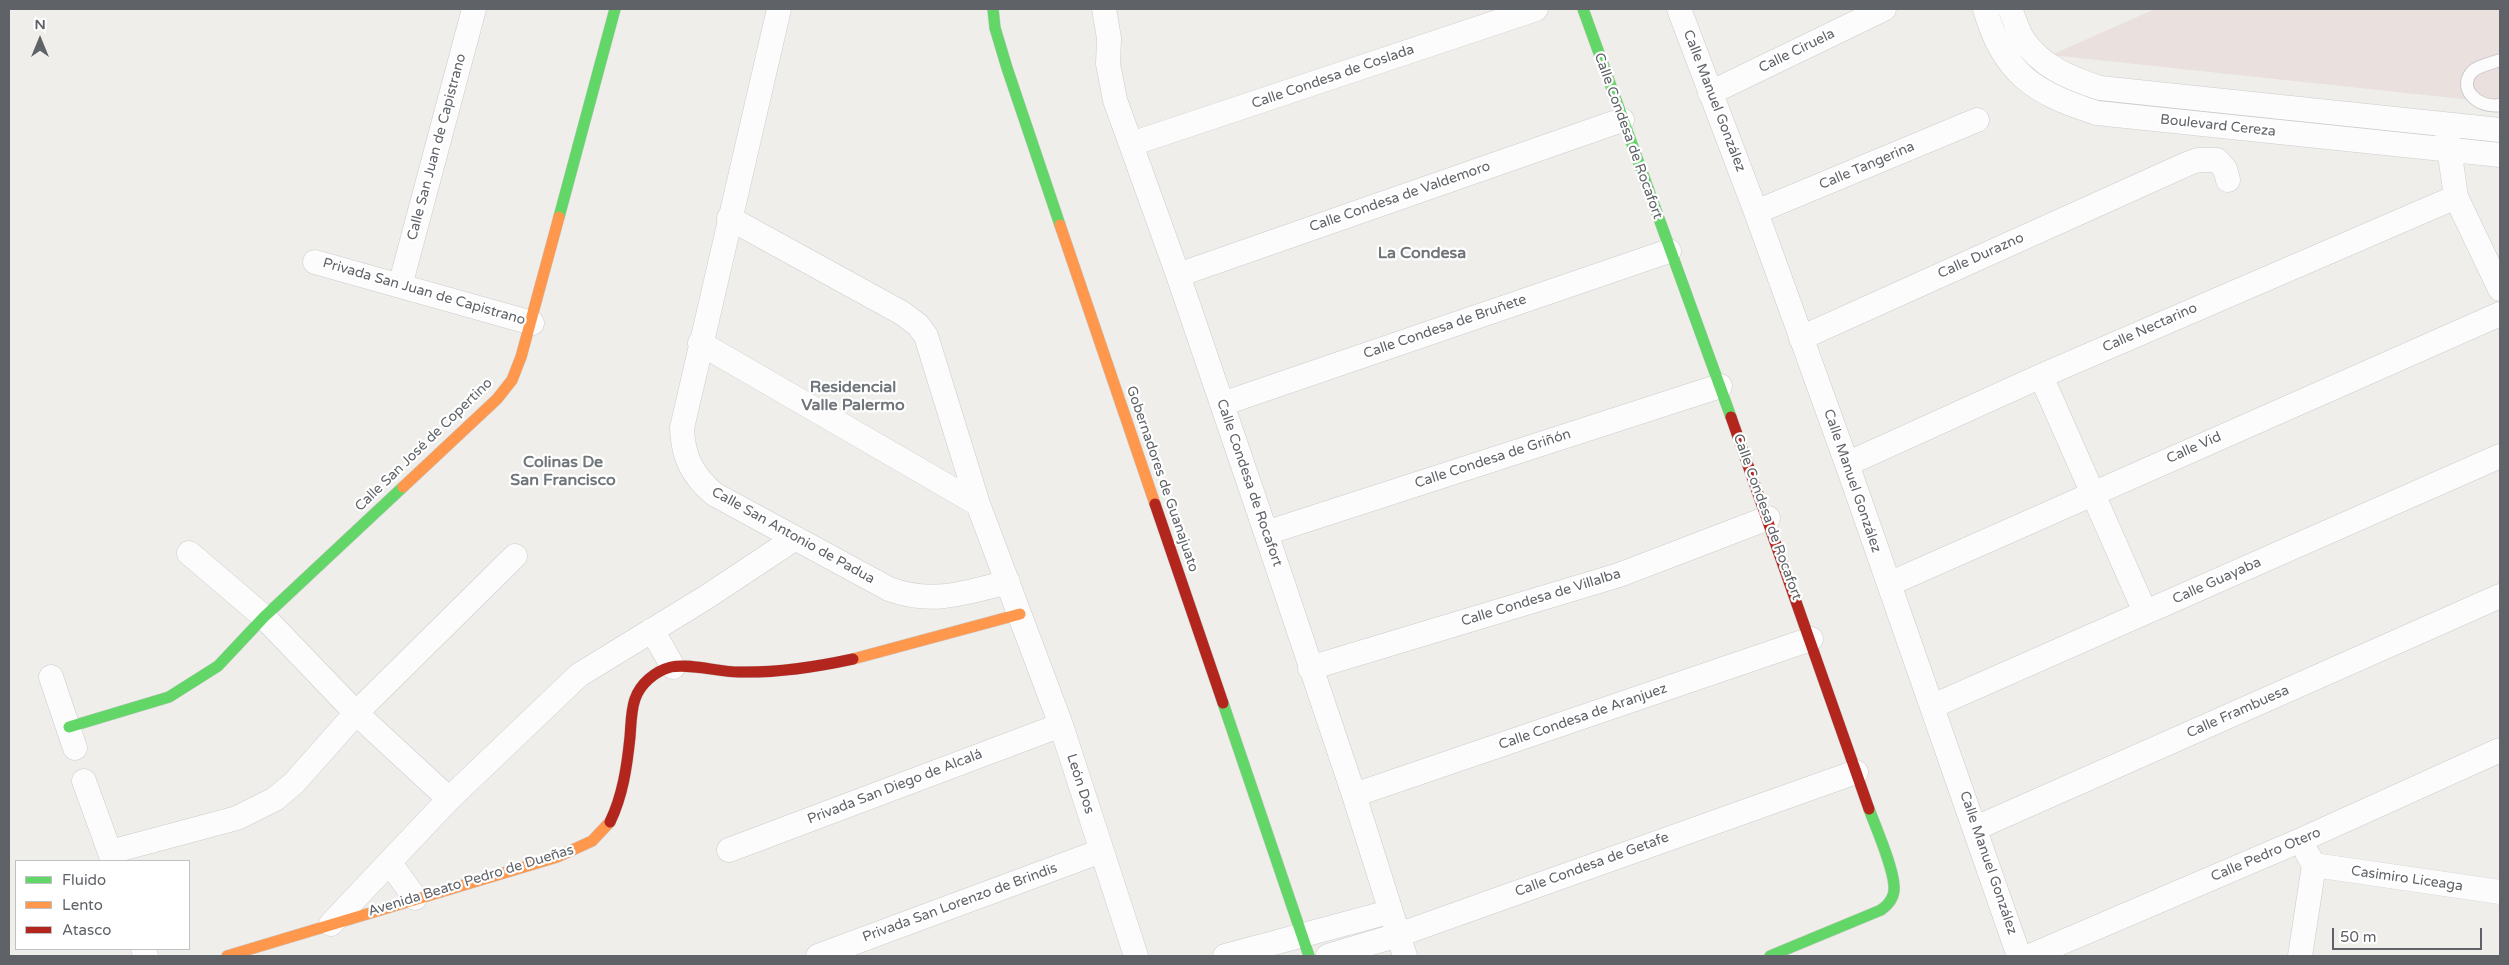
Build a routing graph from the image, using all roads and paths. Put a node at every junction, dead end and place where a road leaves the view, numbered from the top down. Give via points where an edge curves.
1 (474, 9) edge
2 (615, 9) edge
3 (779, 9) edge
4 (993, 9) edge
5 (1104, 9) edge
6 (1536, 9) edge
7 (1583, 9) edge
8 (1679, 9) edge
9 (1884, 9) edge
10 (1985, 9) edge
11 (2010, 9) edge
12 (2500, 60) edge
13 (1710, 93) junction
14 (2500, 105) edge
15 (1622, 120) junction
16 (1977, 120) dead end
17 (2446, 124) junction
18 (2500, 130) edge
19 (1130, 144) junction
20 (2448, 149) junction
21 (2500, 155) edge
22 (2228, 180) dead end
23 (2456, 197) junction
24 (1756, 212) junction
25 (729, 218) junction
26 (1669, 251) junction
27 (315, 262) dead end
28 (1178, 275) junction
29 (400, 286) junction
30 (2500, 290) edge
31 (2500, 314) edge
32 (532, 323) junction
33 (1802, 338) junction
34 (700, 343) junction
35 (2041, 376) junction
36 (1720, 386) junction
37 (1222, 404) junction
38 (2500, 456) edge
39 (1847, 464) junction
40 (2092, 493) junction
41 (978, 504) junction
42 (1768, 518) junction
43 (1266, 532) junction
44 (794, 538) junction
45 (189, 553) dead end
46 (515, 556) dead end
47 (1008, 582) junction
48 (1889, 584) junction
49 (2500, 596) edge
50 (2145, 612) junction
51 (1020, 614) junction
52 (264, 617) junction
53 (652, 630) junction
54 (1811, 639) junction
55 (673, 667) junction
56 (1310, 668) junction
57 (51, 677) dead end
58 (1933, 706) junction
59 (356, 713) junction
60 (1061, 725) junction
61 (72, 738) joint
62 (2500, 750) edge
63 (1856, 772) junction
64 (84, 781) dead end
65 (1354, 795) junction
66 (449, 799) junction
67 (1976, 828) junction
68 (2301, 840) junction
69 (730, 850) dead end
70 (1102, 851) junction
71 (112, 857) edge
72 (390, 863) junction
73 (2314, 865) junction
74 (2500, 892) edge
75 (415, 898) junction
76 (1390, 912) junction
77 (331, 924) junction
78 (1401, 945) edge
79 (1306, 946) edge
80 (274, 949) edge
81 (227, 956) edge
82 (818, 956) edge
83 (1136, 956) edge
84 (1225, 956) edge
85 (1328, 956) edge
86 (1770, 956) edge
87 (2019, 956) edge
88 (2030, 956) edge
89 (2300, 956) edge

1 - 29 street, Calle San Juan de Capistrano
2 - 32 street, Calle San José de Copertino
3 - 25 street, Calle San Antonio de Padua
4 - 79 street, Gobernadores de Guanajuato via 1006,68
5 - 19 street, Calle Condesa de Rocafort via 1109,38 1108,64 1115,100
6 - 19 street, Calle Condesa de Coslada
7 - 15 street, Calle Condesa de Rocafort
8 - 13 street, Calle Manuel González
9 - 13 street, Calle Ciruela
10 - 20 street, Boulevard Cereza via 1992,34 2010,63 2030,84 2079,108 2160,121
11 - 17 street, Boulevard Cereza via 2022,38 2047,65 2071,79 2100,88
12 - 14 lane via 2473,72 2468,80 2469,90 2477,102
13 - 24 street, Calle Manuel González
15 - 26 street, Calle Condesa de Rocafort
15 - 28 street, Calle Condesa de Valdemoro
16 - 24 street, Calle Tangerina
17 - 18 street, Boulevard Cereza
17 - 20 street
19 - 28 street, Calle Condesa de Rocafort
20 - 21 street, Boulevard Cereza
20 - 23 street
22 - 33 street, Calle Durazno via 2225,169 2217,160 2198,160
23 - 30 street
23 - 35 street, Calle Nectarino
24 - 33 street, Calle Manuel González
25 - 34 street, Calle San Antonio de Padua
25 - 41 street, León Dos via 902,313 918,325 926,336
26 - 36 street, Calle Condesa de Rocafort
26 - 37 street, Calle Condesa de Bruñete
27 - 29 street, Privada San Juan de Capistrano
28 - 37 street, Calle Condesa de Rocafort
29 - 32 street, Privada San Juan de Capistrano
31 - 40 street, Calle Vid
32 - 52 street, Calle San José de Copertino via 512,380 497,399
33 - 39 street, Calle Manuel González
34 - 41 street
34 - 44 street, Calle San Antonio de Padua via 682,428 682,447 690,467 699,481 714,494
35 - 39 street, Calle Nectarino
35 - 40 street
36 - 42 street, Calle Condesa de Rocafort
36 - 43 street, Calle Condesa de Griñón
37 - 43 street, Calle Condesa de Rocafort
38 - 50 street, Calle Guayaba
39 - 48 street, Calle Manuel González
40 - 48 street, Calle Vid
40 - 50 street
41 - 47 street, León Dos
42 - 54 street, Calle Condesa de Rocafort
42 - 56 street, Calle Condesa de Villalba via 1619,575
43 - 56 street, Calle Condesa de Rocafort
44 - 47 street, Calle San Antonio de Padua via 905,595 944,597
44 - 53 street, Avenida Beato Pedro de Dueñas
45 - 52 street
46 - 59 street
47 - 51 street, León Dos
48 - 58 street, Calle Manuel González
49 - 67 street, Calle Frambuesa
50 - 58 street, Calle Guayaba
51 - 55 street, Avenida Beato Pedro de Dueñas via 848,660 814,666 738,673
51 - 60 street, León Dos
52 - 59 street
52 - 61 street, Calle San José de Copertino via 218,666 186,688
53 - 55 street
53 - 66 street, Avenida Beato Pedro de Dueñas via 579,675
54 - 63 street, Calle Condesa de Rocafort
54 - 65 street, Calle Condesa de Aranjuez
55 - 75 street, Avenida Beato Pedro de Dueñas via 650,677 639,689 634,701 622,790 614,816 602,834 557,857
56 - 65 street, Calle Condesa de Rocafort
57 - 61 street
58 - 67 street, Calle Manuel González
59 - 66 street
59 - 71 street via 294,783 275,799 237,818
60 - 69 street, Privada San Diego de Alcalá
60 - 70 street, León Dos
62 - 68 street, Calle Pedro Otero
63 - 78 street, Calle Condesa de Getafe
63 - 86 street, Calle Condesa de Rocafort via 1893,877 1894,895 1889,905 1881,910
64 - 71 street
65 - 76 street, Calle Condesa de Rocafort
66 - 72 street, Avenida Beato Pedro de Dueñas
67 - 87 street, Calle Manuel González
68 - 73 street
68 - 88 street, Calle Pedro Otero
70 - 82 street, Privada San Lorenzo de Brindis
70 - 83 street, León Dos
72 - 75 street
72 - 77 street, Avenida Beato Pedro de Dueñas
73 - 74 street, Casimiro Liceaga
73 - 89 street
75 - 77 street, Avenida Beato Pedro de Dueñas
76 - 78 street, Calle Condesa de Rocafort
76 - 79 street
77 - 80 street, Avenida Beato Pedro de Dueñas
78 - 85 street, Calle Condesa de Getafe
79 - 84 street
80 - 81 street, Avenida Beato Pedro de Dueñas

